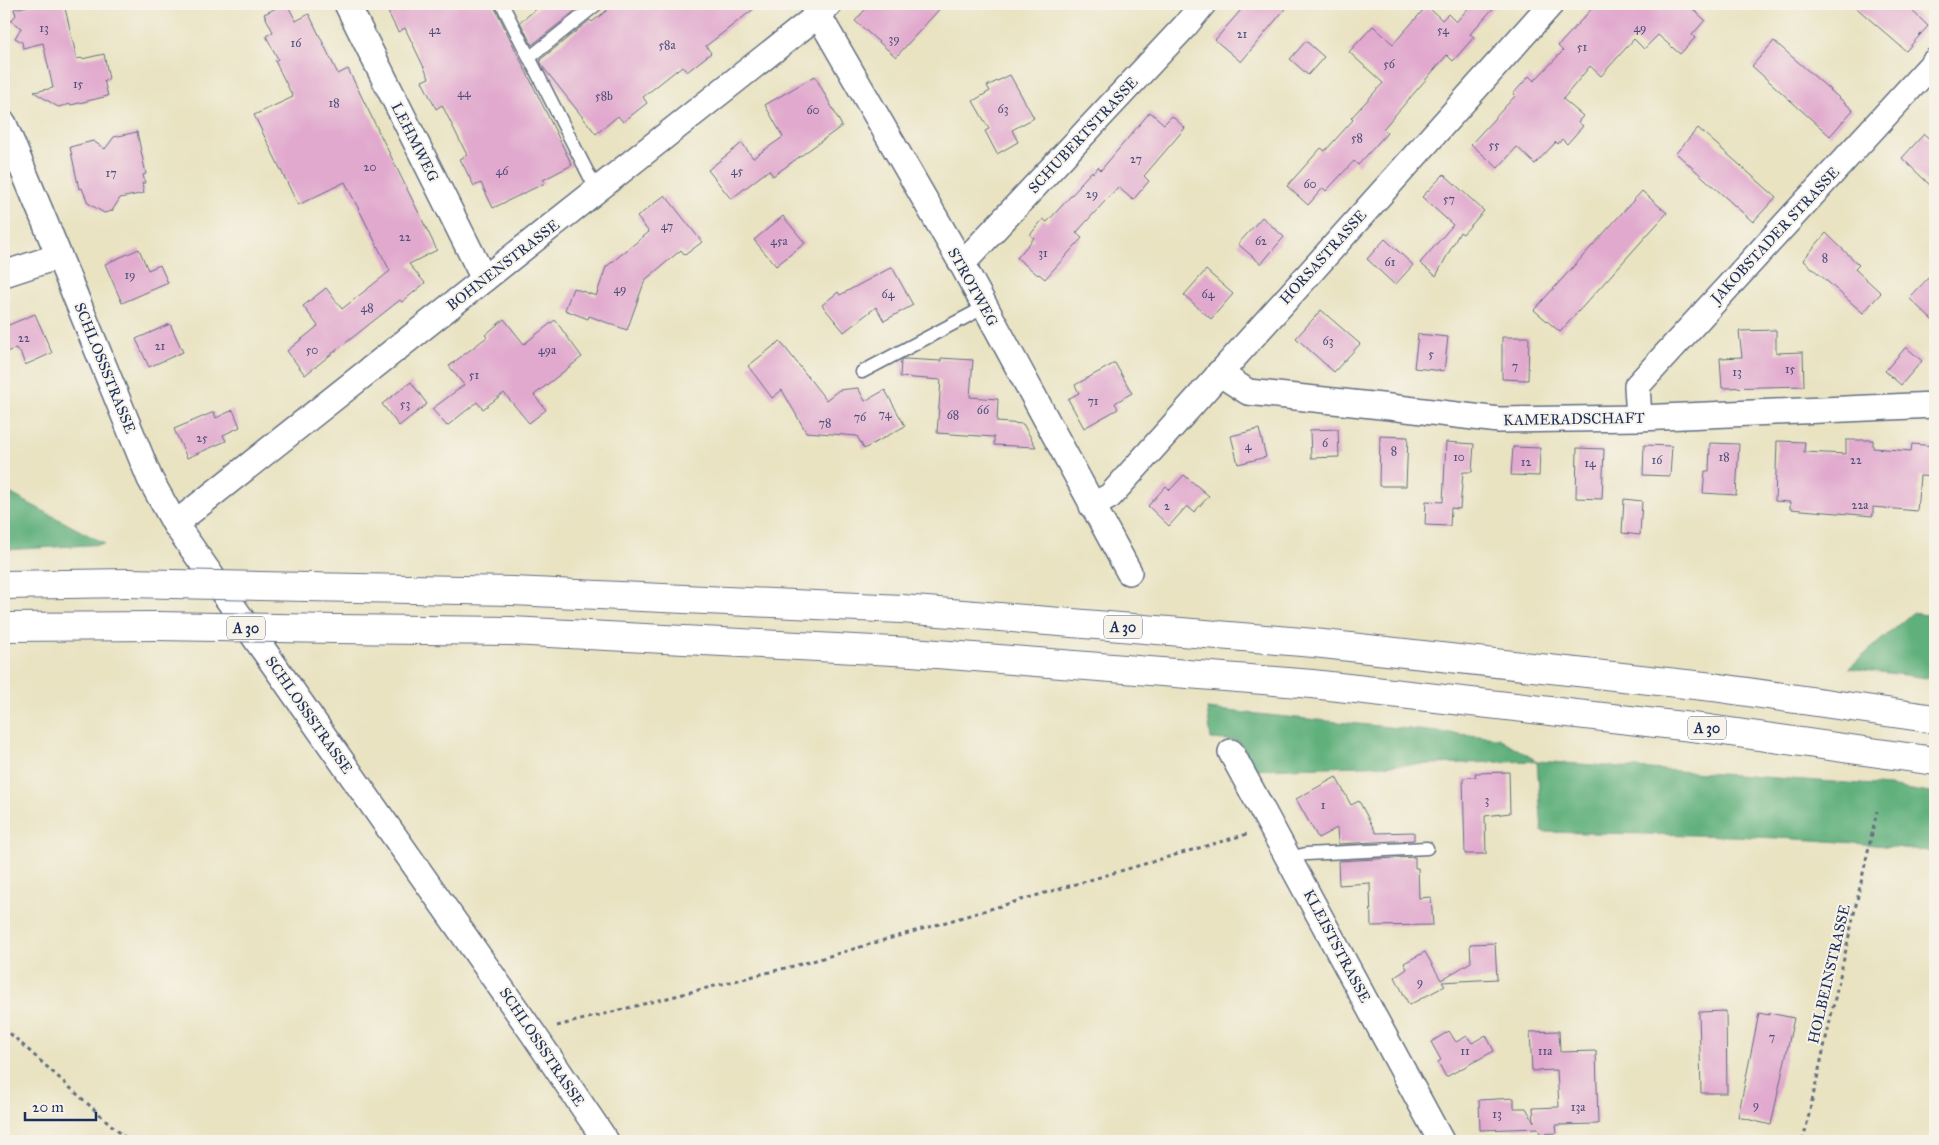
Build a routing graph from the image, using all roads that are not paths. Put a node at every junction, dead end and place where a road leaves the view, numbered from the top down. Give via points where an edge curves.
1 (347, 4) edge
2 (502, 4) edge
3 (597, 4) edge
4 (1203, 4) edge
5 (1551, 4) edge
6 (820, 8) edge
7 (529, 58) junction
8 (1935, 61) edge
9 (4, 124) edge
10 (597, 191) junction
11 (59, 256) junction
12 (962, 264) junction
13 (4, 274) edge
14 (484, 280) junction
15 (985, 307) junction
16 (862, 372) dead end
17 (1219, 373) junction
18 (1935, 405) edge
19 (1639, 418) junction
20 (1092, 506) junction
21 (175, 524) junction
22 (1129, 572) dead end
23 (4, 585) edge
24 (4, 628) edge
25 (1935, 719) edge
26 (1231, 752) dead end
27 (1935, 761) edge
28 (1428, 848) dead end
29 (1290, 858) junction
30 (606, 1141) edge
31 (1442, 1141) edge

1 - 14 street, LEHMWEG
2 - 7 lane
3 - 7 lane
4 - 12 street, SCHUBERTSTRASSE
5 - 17 street, HORSASTRASSE
6 - 10 street, BOHNENSTRASSE
6 - 12 street, STROTWEG
7 - 10 lane
8 - 19 street, JAKOBSTADER STRASSE via 1637,386
9 - 11 street, SCHLOSSSTRASSE
10 - 14 street, BOHNENSTRASSE
11 - 13 street
11 - 21 street, SCHLOSSSTRASSE via 150,479
12 - 15 street, STROTWEG
14 - 21 street, BOHNENSTRASSE
15 - 16 lane
15 - 20 street, STROTWEG
17 - 19 street, KAMERADSCHAFT via 1248,392 1499,420
17 - 20 street, HORSASTRASSE via 1110,496
18 - 19 street, KAMERADSCHAFT
20 - 22 street, STROTWEG
21 - 30 street, SCHLOSSSTRASSE
23 - 25 highway, A 30, bridge via 128,583 513,591 902,609 1314,643 1713,687
24 - 27 highway, A 30, bridge via 156,626 511,631 912,652 1312,684 1709,728
26 - 29 street, KLEISTSTRASSE
28 - 29 lane via 1306,854
29 - 31 street, KLEISTSTRASSE

